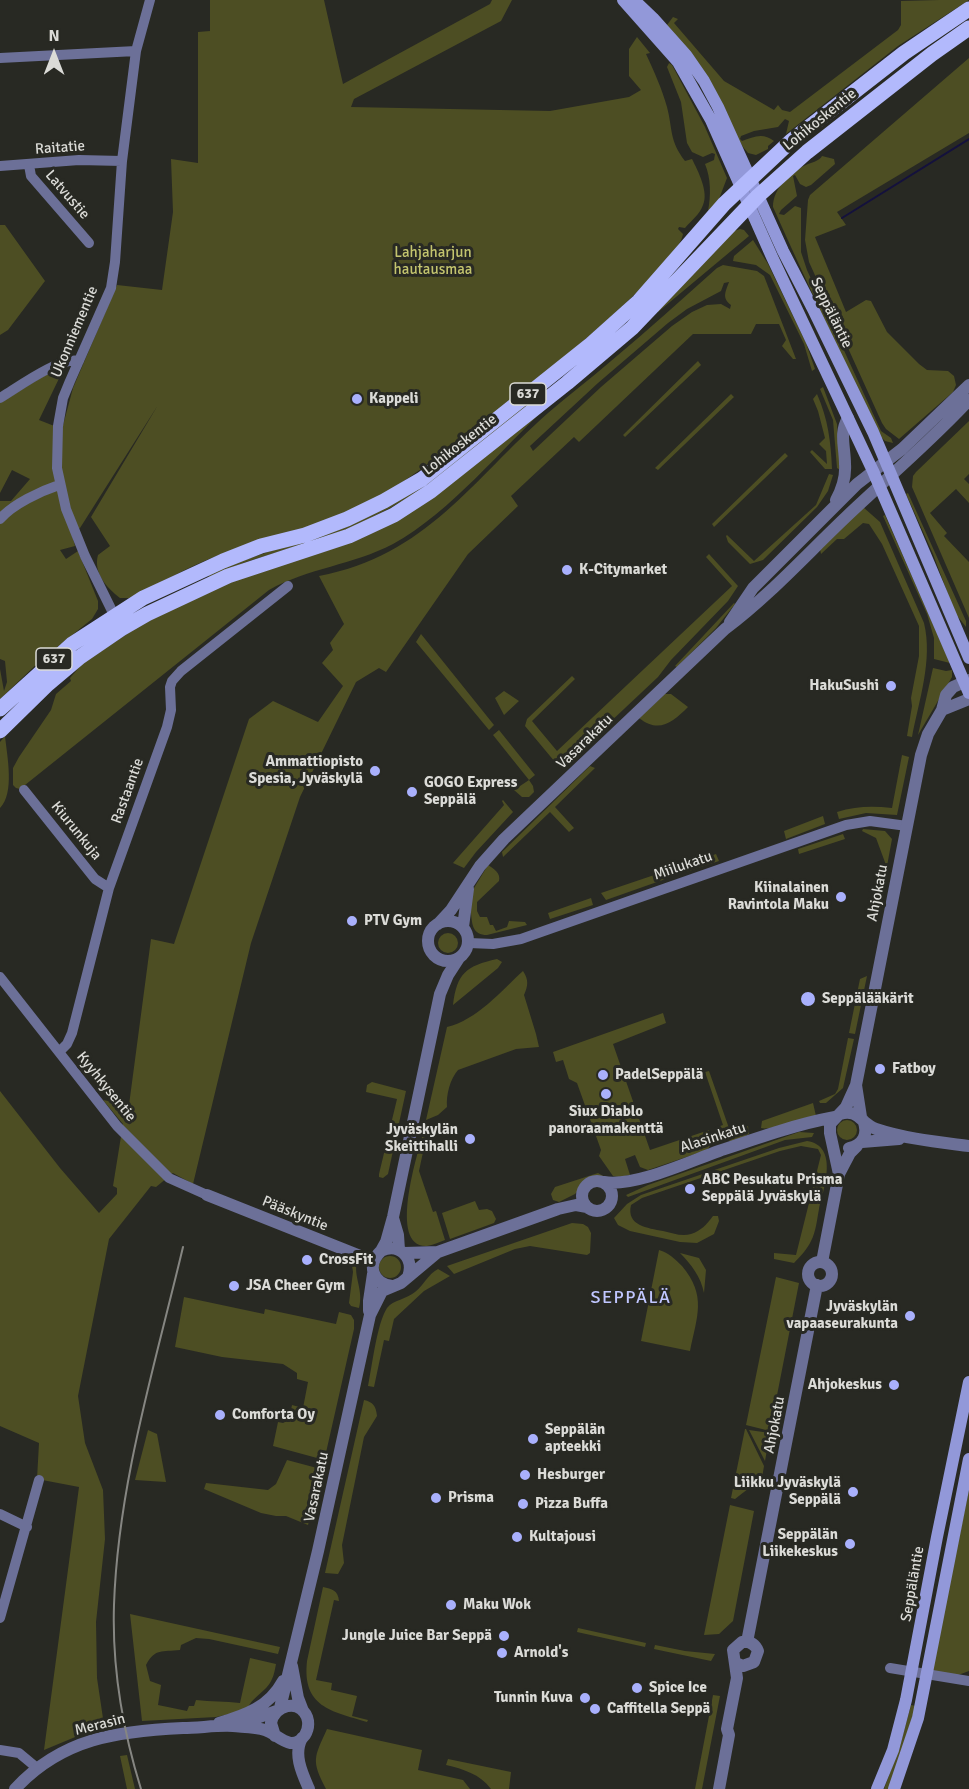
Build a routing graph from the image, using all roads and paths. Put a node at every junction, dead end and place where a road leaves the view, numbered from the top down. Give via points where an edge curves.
1 (150, 0) edge
2 (623, 0) edge
3 (634, 0) edge
4 (969, 9) edge
5 (969, 28) edge
6 (136, 51) junction
7 (0, 58) edge
8 (122, 160) junction
9 (29, 165) junction
10 (0, 166) edge
11 (746, 182) junction
12 (754, 200) junction
13 (88, 243) dead end
14 (79, 361) junction
15 (969, 385) edge
16 (0, 398) edge
17 (969, 400) edge
18 (848, 418) junction
19 (886, 461) junction
20 (873, 471) junction
21 (892, 475) junction
22 (59, 485) junction
23 (879, 486) junction
24 (831, 510) junction
25 (0, 519) edge
26 (288, 586) dead end
27 (118, 622) junction
28 (725, 628) junction
29 (969, 658) edge
30 (967, 685) edge
31 (969, 699) edge
32 (0, 709) edge
33 (942, 710) junction
34 (0, 731) edge
35 (24, 790) dead end
36 (907, 826) junction
37 (469, 882) junction
38 (109, 888) junction
39 (438, 924) junction
40 (463, 927) junction
41 (469, 943) junction
42 (434, 956) junction
43 (459, 958) junction
44 (0, 977) edge
45 (440, 994) junction
46 (59, 1052) junction
47 (856, 1085) junction
48 (837, 1115) junction
49 (862, 1119) junction
50 (798, 1127) junction
51 (830, 1136) junction
52 (912, 1138) junction
53 (859, 1144) junction
54 (969, 1146) edge
55 (839, 1174) junction
56 (639, 1179) junction
57 (604, 1182) junction
58 (583, 1189) junction
59 (207, 1194) joint
60 (610, 1202) junction
61 (587, 1207) junction
62 (558, 1209) junction
63 (393, 1217) junction
64 (402, 1252) junction
65 (438, 1252) junction
66 (376, 1262) junction
67 (408, 1277) junction
68 (392, 1286) junction
69 (370, 1315) junction
70 (969, 1382) edge
71 (969, 1459) edge
72 (39, 1480) dead end
73 (0, 1514) edge
74 (27, 1527) junction
75 (0, 1618) edge
76 (747, 1642) junction
77 (736, 1662) junction
78 (291, 1664) junction
79 (750, 1665) junction
80 (890, 1668) dead end
81 (911, 1672) junction
82 (925, 1674) junction
83 (969, 1681) edge
84 (278, 1710) junction
85 (303, 1711) junction
86 (233, 1726) junction
87 (206, 1727) junction
88 (729, 1735) junction
89 (277, 1738) junction
90 (302, 1738) junction
91 (0, 1749) edge
92 (37, 1768) junction
93 (307, 1785) edge
94 (15, 1789) edge
95 (719, 1789) edge
96 (877, 1789) edge
97 (894, 1789) edge

1 - 6 street, Ukonniementie
2 - 11 main road, Seppäläntie via 668,48 691,82
3 - 11 main road, Seppäläntie via 686,55 704,81
4 - 11 main road, Lohikoskentie / 637 via 832,108
5 - 12 main road, Lohikoskentie / 637 via 842,123
6 - 7 street
6 - 8 street, Ukonniementie
8 - 9 street, Raitatie
8 - 14 street, Ukonniementie via 111,288
9 - 10 street, Raitatie
9 - 13 street, Latvustie via 31,176
11 - 12 main road, Seppäläntie
11 - 27 main road, Lohikoskentie / 637 via 639,301 422,479 347,519 261,546 162,588
12 - 18 main road, Seppäläntie
12 - 19 main road, Seppäläntie via 814,311
12 - 27 main road, Lohikoskentie / 637 via 624,335 431,491 350,536 228,576
14 - 16 street via 65,361
14 - 22 street, Ukonniementie via 63,398 58,426
15 - 19 street, Vasarakatu
17 - 21 street, Vasarakatu
18 - 20 main road, Seppäläntie
18 - 24 street via 842,428 843,488
19 - 20 street, Vasarakatu
19 - 21 main road, Seppäläntie
20 - 23 main road, Seppäläntie
20 - 24 street, Vasarakatu
21 - 23 street, Vasarakatu
21 - 29 main road, Seppäläntie
22 - 25 street via 28,499
22 - 27 street, Ukonniementie via 85,556
23 - 28 street, Vasarakatu via 750,610
23 - 30 main road, Seppäläntie
24 - 28 street, Vasarakatu via 753,588
26 - 38 street, Rastaantie via 172,681 167,727
27 - 32 main road, Lohikoskentie / 637 via 72,644
27 - 34 main road, Lohikoskentie / 637
28 - 37 street, Vasarakatu via 504,839
30 - 33 street, Ahjokatu via 953,687
31 - 33 street
33 - 36 street, Ahjokatu via 923,748
35 - 38 street, Kiurunkuja via 95,879
36 - 41 street, Miilukatu via 870,821 846,825 521,939
36 - 47 street, Ahjokatu
37 - 39 street, Vasarakatu
37 - 40 street, Vasarakatu
38 - 46 street, Rastaantie via 72,1033
39 - 40 street via 448,921
39 - 42 street via 428,940
40 - 41 street
41 - 43 street
42 - 43 street via 443,961
42 - 45 street, Vasarakatu
43 - 45 street, Vasarakatu
44 - 46 street, Kyyhkysentie
45 - 63 street, Vasarakatu
46 - 59 street, Kyyhkysentie via 148,1159 169,1178
47 - 48 street, Ahjokatu via 846,1107
47 - 49 street, Ahjokatu
48 - 49 street via 851,1112
48 - 50 street, Alasinkatu
48 - 51 street via 830,1124
49 - 52 street via 872,1128
49 - 53 street via 866,1134
50 - 51 street, Alasinkatu via 813,1128
50 - 56 street, Alasinkatu
51 - 53 street via 844,1148
51 - 55 street
52 - 53 street
52 - 54 street
53 - 55 street
55 - 76 street, Ahjokatu via 822,1262 828,1264 832,1275 824,1285 817,1285
56 - 57 street, Alasinkatu via 619,1184
56 - 60 street, Alasinkatu
57 - 58 street via 592,1181
57 - 60 street via 611,1191
58 - 61 street
58 - 62 street
59 - 66 street, Pääskyntie
60 - 61 street via 600,1210
61 - 62 street
62 - 65 street
63 - 64 street, Vasarakatu
63 - 66 street, Vasarakatu
64 - 65 street
64 - 66 street via 390,1248
64 - 67 street via 410,1264
65 - 67 street
66 - 68 street via 379,1281
66 - 69 street, Vasarakatu
67 - 68 street
68 - 69 street, Vasarakatu via 379,1296
69 - 78 street, Vasarakatu
70 - 81 main road, Seppäläntie
71 - 82 main road, Seppäläntie
72 - 74 street
73 - 74 street
74 - 75 street
76 - 77 street via 733,1650
76 - 79 street via 758,1651 757,1660
77 - 79 street
77 - 88 street
78 - 84 street, Vasarakatu
78 - 85 street, Vasarakatu
78 - 87 street, Merasin via 279,1689 260,1708
79 - 88 street via 734,1731
80 - 81 street
81 - 82 street
81 - 96 main road, Seppäläntie via 893,1750
82 - 83 street
82 - 97 main road, Seppäläntie via 918,1718
84 - 85 street via 292,1706
84 - 86 street, Merasin
84 - 89 street via 271,1723
85 - 90 street via 308,1727
86 - 87 street, Merasin
86 - 89 street, Merasin via 265,1730
87 - 92 street, Merasin via 106,1736 73,1747
88 - 95 street
89 - 90 street via 291,1743
89 - 93 street
90 - 93 street via 297,1753
91 - 92 street via 19,1753
92 - 94 street, Merasin

